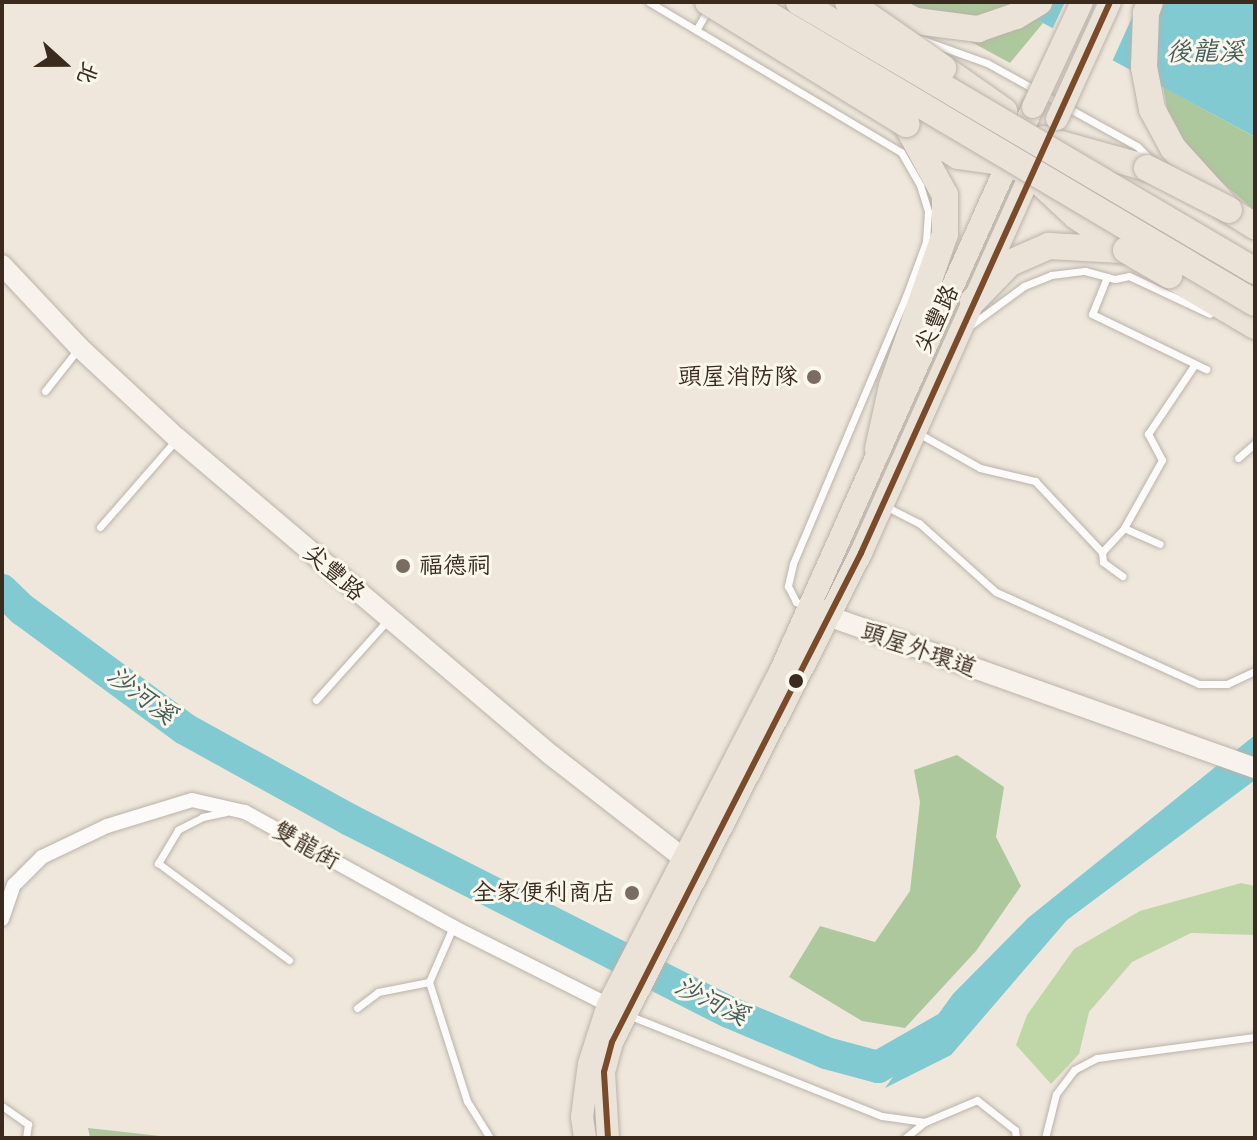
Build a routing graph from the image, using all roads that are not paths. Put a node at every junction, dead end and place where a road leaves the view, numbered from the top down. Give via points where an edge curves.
1 (649, 2) edge
2 (711, 2) edge
3 (747, 2) edge
4 (799, 2) edge
5 (815, 2) edge
6 (879, 2) edge
7 (1039, 2) edge
8 (1082, 2) edge
9 (1110, 2) edge
10 (1150, 2) edge
11 (840, 6) edge
12 (696, 30) junction
13 (1028, 116) junction
14 (906, 124) junction
15 (1051, 130) junction
16 (1019, 168) junction
17 (1164, 192) dead end
18 (1158, 206) dead end
19 (1229, 210) junction
20 (1153, 220) dead end
21 (1255, 226) edge
22 (1147, 234) dead end
23 (1127, 263) junction
24 (2, 265) edge
25 (1255, 271) edge
26 (1107, 277) junction
27 (973, 301) junction
28 (1255, 303) edge
29 (1255, 326) edge
30 (960, 333) junction
31 (1255, 337) edge
32 (79, 347) junction
33 (1195, 364) junction
34 (1206, 369) dead end
35 (45, 391) dead end
36 (916, 432) junction
37 (177, 438) junction
38 (1255, 443) edge
39 (878, 449) junction
40 (1238, 458) dead end
41 (881, 505) junction
42 (100, 527) dead end
43 (1124, 528) junction
44 (1160, 544) dead end
45 (1102, 552) junction
46 (1122, 576) dead end
47 (808, 608) junction
48 (829, 619) junction
49 (388, 620) junction
50 (1255, 671) edge
51 (316, 700) dead end
52 (1255, 768) edge
53 (232, 811) junction
54 (692, 864) junction
55 (2, 919) edge
56 (453, 927) junction
57 (289, 960) dead end
58 (429, 982) junction
59 (357, 1008) dead end
60 (616, 1009) junction
61 (1255, 1037) edge
62 (2, 1106) edge
63 (925, 1122) junction
64 (26, 1138) edge
65 (490, 1138) edge
66 (585, 1138) edge
67 (608, 1138) edge
68 (905, 1138) edge
69 (1016, 1138) edge
70 (1045, 1138) edge

1 - 12 lane
2 - 12 lane
2 - 14 highway, bridge
3 - 28 highway, bridge
4 - 25 highway, bridge
5 - 11 lane
6 - 7 highway via 916,21 978,29
8 - 13 main road, 尖豐路, bridge
9 - 15 main road, 尖豐路, bridge
10 - 19 highway via 1144,67 1152,109 1173,148
11 - 13 highway, bridge
11 - 17 lane via 987,63 1137,146 1170,179
12 - 47 lane via 901,152 928,212 926,242 906,296 793,564 788,586 796,602
13 - 15 highway
13 - 16 main road, 尖豐路
14 - 16 highway via 958,156
14 - 39 highway via 945,195 945,234 892,386
15 - 16 main road, 尖豐路
15 - 19 highway, bridge via 1147,168
16 - 23 highway
16 - 27 main road, 尖豐路
16 - 39 main road, 尖豐路
18 - 20 lane
19 - 21 highway
22 - 23 lane
23 - 26 lane
23 - 27 highway via 1049,246 1010,263
23 - 29 highway, bridge
23 - 31 lane
24 - 32 street, 尖豐路
26 - 30 lane via 1085,271 1051,275 1024,286
26 - 33 lane via 1092,314
27 - 30 main road, 尖豐路
30 - 36 main road, 尖豐路
32 - 35 lane
32 - 37 street, 尖豐路
33 - 34 lane
33 - 43 lane via 1148,434 1162,460
36 - 41 main road, 尖豐路
36 - 45 lane via 980,468 1035,481
37 - 42 lane
37 - 49 street, 尖豐路
38 - 40 lane
39 - 47 main road, 尖豐路
41 - 48 main road, 尖豐路
41 - 50 lane via 919,523 996,592 1199,684 1227,684
43 - 44 lane
43 - 45 lane
45 - 46 lane via 1103,562
47 - 48 street, 頭屋外環道
47 - 54 main road, 尖豐路
48 - 52 street, 頭屋外環道
48 - 54 main road, 尖豐路
49 - 51 lane
49 - 54 street, 尖豐路
53 - 55 street, 雙龍街 via 192,800 62,845 14,885
53 - 56 street, 雙龍街 via 245,812
53 - 57 lane via 178,830 158,863
54 - 60 main road, 尖豐路
56 - 58 lane
56 - 60 street, 雙龍街
58 - 59 lane via 378,992
58 - 65 lane via 467,1101
60 - 63 lane via 859,1108
60 - 66 main road via 589,1064 582,1117
60 - 67 main road via 604,1072
61 - 70 lane via 1097,1058 1074,1070 1056,1094
62 - 64 lane via 28,1124
63 - 68 lane
63 - 69 lane via 977,1100 1015,1130

